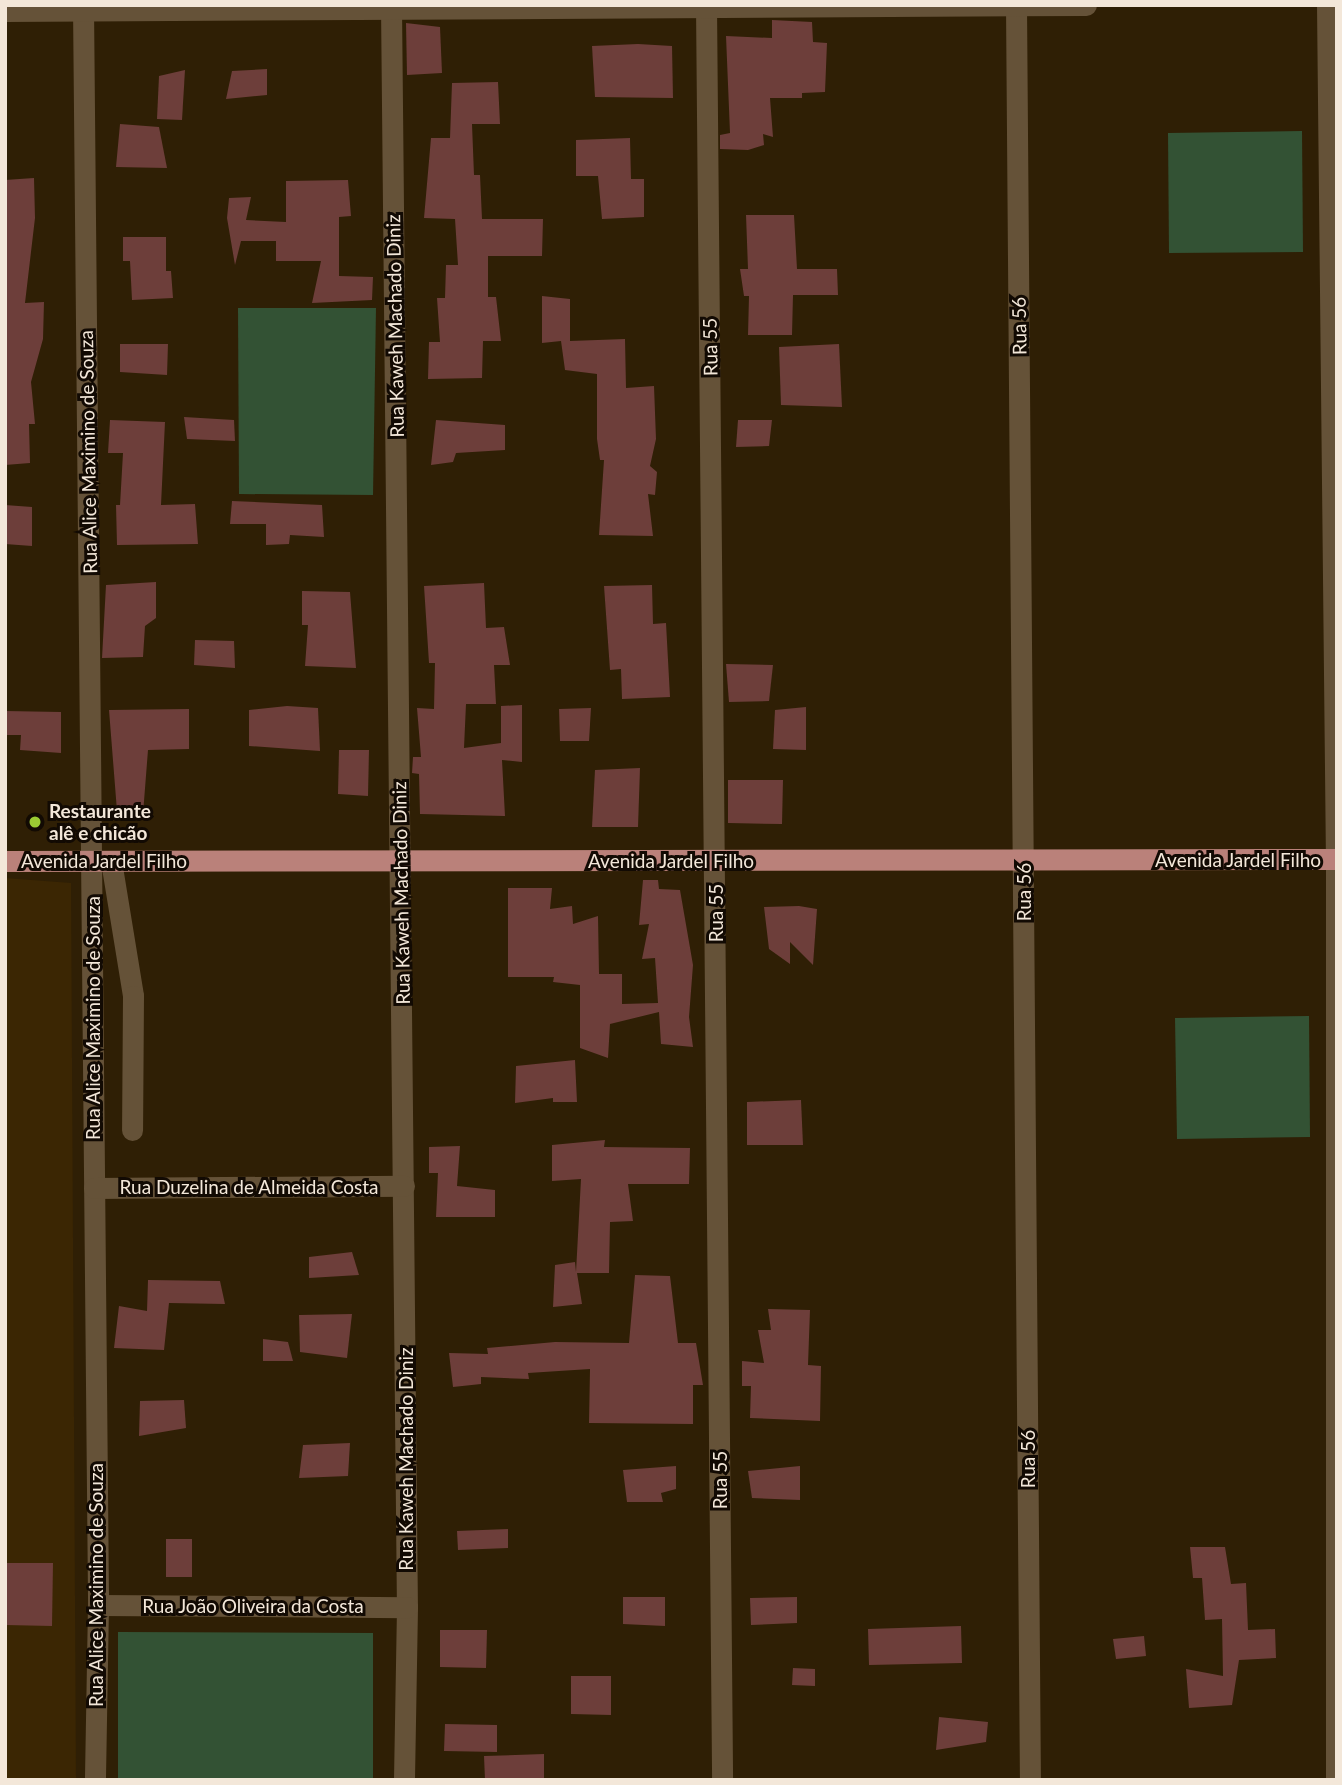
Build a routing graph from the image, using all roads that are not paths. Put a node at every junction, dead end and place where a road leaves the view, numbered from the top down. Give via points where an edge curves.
1 (1016, 5) edge
2 (1086, 5) edge
3 (1327, 5) edge
4 (706, 6) edge
5 (391, 7) edge
6 (83, 8) edge
7 (5, 11) edge
8 (401, 858) junction
9 (1336, 859) edge
10 (5, 861) edge
11 (101, 861) junction
12 (715, 861) junction
13 (1024, 861) junction
14 (132, 1129) dead end
15 (404, 1186) junction
16 (93, 1188) junction
17 (98, 1605) junction
18 (407, 1607) junction
19 (95, 1780) edge
20 (404, 1780) edge
21 (722, 1780) edge
22 (1030, 1780) edge
23 (1336, 1780) edge

1 - 2 street
1 - 4 street
1 - 13 street, Rua 56
3 - 9 street
4 - 5 street
4 - 12 street, Rua 55
5 - 6 street
5 - 8 street, Rua Kaweh Machado Diniz
6 - 7 street
6 - 11 street, Rua Alice Maximino de Souza
8 - 11 main road, Avenida Jardel Filho
8 - 12 main road, Avenida Jardel Filho
8 - 15 street, Rua Kaweh Machado Diniz
9 - 13 main road, Avenida Jardel Filho
9 - 23 street
10 - 11 main road, Avenida Jardel Filho
11 - 14 street via 133,996
11 - 16 street, Rua Alice Maximino de Souza
12 - 13 main road, Avenida Jardel Filho
12 - 21 street, Rua 55
13 - 22 street, Rua 56
15 - 16 street, Rua Duzelina de Almeida Costa
15 - 18 street, Rua Kaweh Machado Diniz
16 - 17 street, Rua Alice Maximino de Souza
17 - 18 street, Rua João Oliveira da Costa
17 - 19 street, Rua Alice Maximino de Souza
18 - 20 street, Rua Kaweh Machado Diniz

